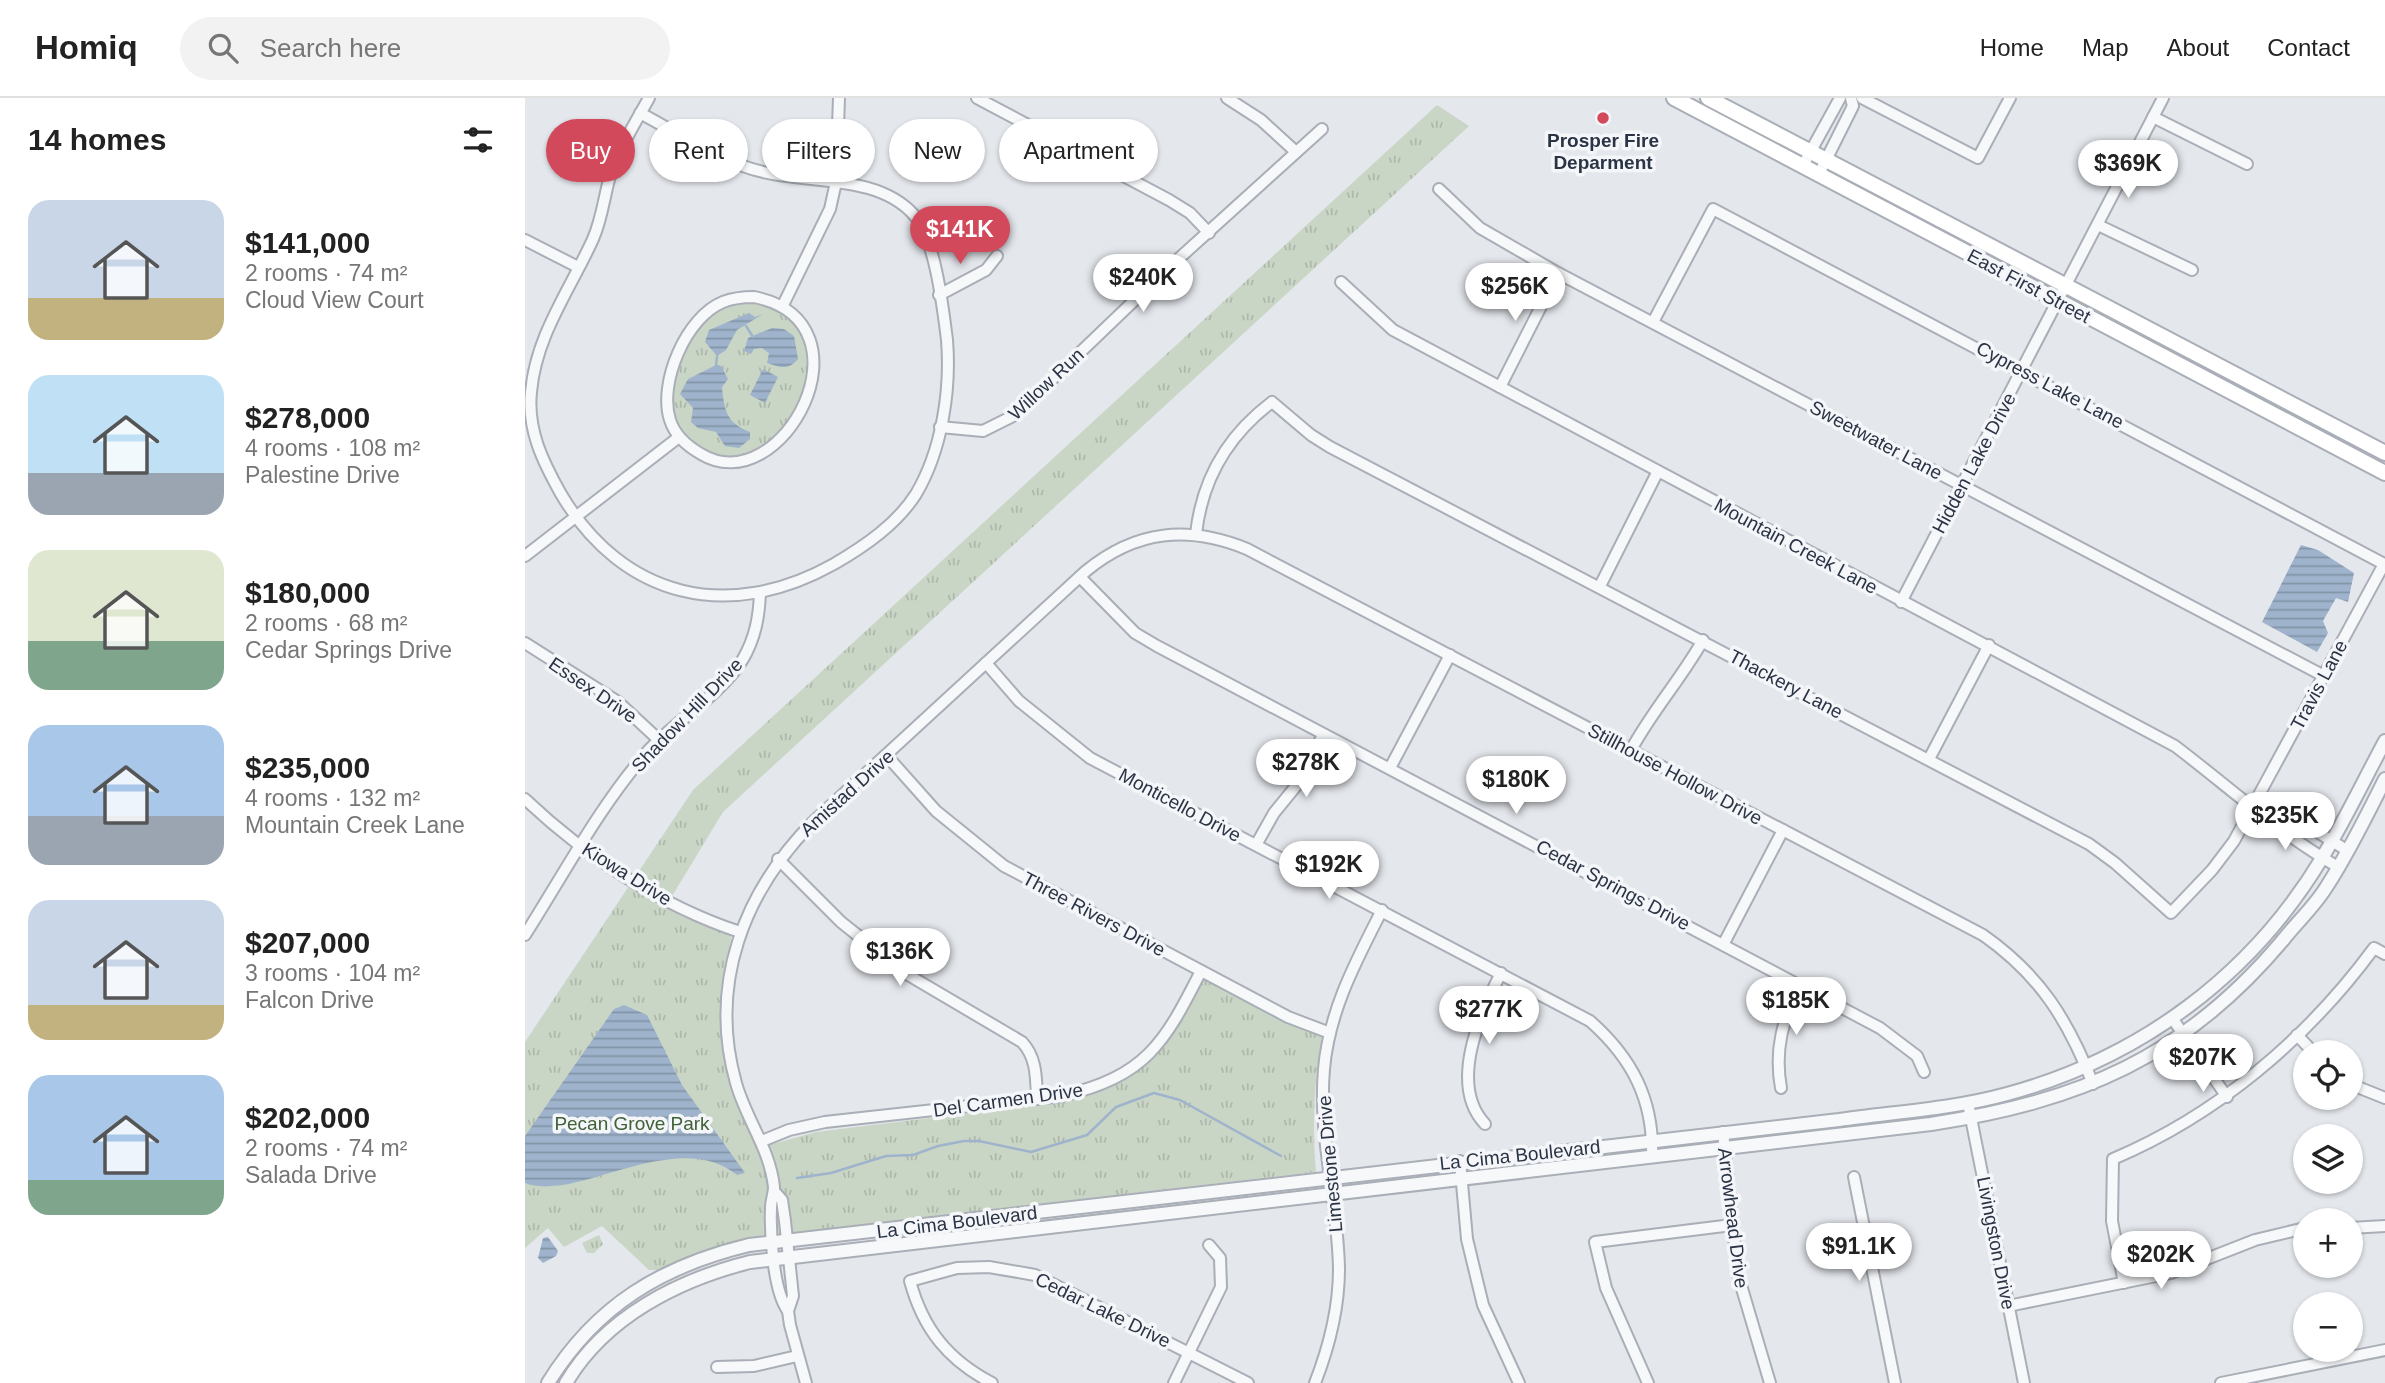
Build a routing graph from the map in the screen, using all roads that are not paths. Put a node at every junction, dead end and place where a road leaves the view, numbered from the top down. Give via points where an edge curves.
1 (649, 98) edge
2 (839, 98) edge
3 (977, 98) edge
4 (1227, 98) edge
5 (1674, 98) edge
6 (1708, 98) edge
7 (1840, 98) edge
8 (1851, 98) edge
9 (1862, 98) edge
10 (2010, 98) edge
11 (2163, 98) edge
12 (641, 113) junction
13 (2153, 117) junction
14 (838, 119) edge
15 (1322, 129) dead end
16 (1296, 152) junction
17 (1810, 152) junction
18 (1826, 160) junction
19 (2247, 164) dead end
20 (1802, 167) junction
21 (762, 171) edge
22 (1818, 176) junction
23 (836, 182) joint
24 (1439, 189) dead end
25 (2098, 225) junction
26 (1209, 233) junction
27 (525, 240) edge
28 (997, 256) dead end
29 (577, 267) junction
30 (2192, 270) dead end
31 (1558, 273) junction
32 (1341, 282) dead end
33 (939, 295) junction
34 (2062, 295) junction
35 (783, 305) junction
36 (1653, 322) junction
37 (2023, 370) junction
38 (1500, 387) junction
39 (940, 427) junction
40 (679, 437) junction
41 (2385, 453) edge
42 (1657, 473) junction
43 (2385, 473) edge
44 (1962, 485) junction
45 (576, 519) junction
46 (1196, 534) junction
47 (525, 556) edge
48 (2384, 564) edge
49 (1080, 577) junction
50 (1600, 586) junction
51 (760, 593) junction
52 (1901, 602) junction
53 (1703, 640) junction
54 (525, 643) edge
55 (1989, 645) junction
56 (1450, 655) junction
57 (986, 663) junction
58 (2324, 676) junction
59 (1323, 734) junction
60 (659, 740) junction
61 (2385, 741) edge
62 (1631, 750) junction
63 (887, 756) junction
64 (1929, 759) junction
65 (1390, 768) junction
66 (2385, 779) edge
67 (525, 799) edge
68 (2255, 806) junction
69 (1783, 830) junction
70 (2331, 841) junction
71 (1256, 845) junction
72 (582, 846) junction
73 (2348, 851) junction
74 (2322, 858) junction
75 (778, 859) junction
76 (2338, 867) junction
77 (1382, 910) junction
78 (740, 932) junction
79 (525, 935) edge
80 (1724, 943) junction
81 (2385, 954) edge
82 (1201, 971) junction
83 (1500, 974) junction
84 (1800, 985) junction
85 (2172, 1018) junction
86 (2182, 1032) junction
87 (1330, 1033) junction
88 (2297, 1035) junction
89 (2302, 1040) edge
90 (2086, 1066) junction
91 (1924, 1072) dead end
92 (2093, 1084) junction
93 (1781, 1088) dead end
94 (2363, 1089) edge
95 (2227, 1097) junction
96 (2385, 1098) edge
97 (1037, 1099) junction
98 (1968, 1103) junction
99 (1972, 1118) junction
100 (1485, 1124) dead end
101 (1723, 1132) junction
102 (1653, 1140) junction
103 (762, 1141) junction
104 (1725, 1148) junction
105 (1652, 1157) junction
106 (1460, 1161) junction
107 (1854, 1177) dead end
108 (1329, 1178) junction
109 (1461, 1179) junction
110 (1332, 1194) junction
111 (1733, 1225) junction
112 (2385, 1226) edge
113 (2363, 1227) edge
114 (2293, 1231) edge
115 (780, 1242) junction
116 (1209, 1245) dead end
117 (789, 1258) junction
118 (775, 1259) junction
119 (651, 1280) junction
120 (2124, 1283) junction
121 (661, 1295) junction
122 (2008, 1306) junction
123 (788, 1311) junction
124 (580, 1338) junction
125 (596, 1346) junction
126 (2385, 1350) edge
127 (1190, 1353) junction
128 (797, 1356) junction
129 (717, 1367) dead end
130 (548, 1383) edge
131 (566, 1383) edge
132 (806, 1383) edge
133 (992, 1383) edge
134 (1174, 1383) edge
135 (1248, 1383) edge
136 (1315, 1383) edge
137 (1519, 1383) edge
138 (1648, 1383) edge
139 (1770, 1383) edge
140 (1895, 1383) edge
141 (2024, 1383) edge
142 (2221, 1383) edge

1 - 12 street
2 - 14 street
3 - 26 street via 1169,200
4 - 16 street via 1261,120
5 - 20 main road, East First Street
6 - 17 main road, East First Street
7 - 17 street
8 - 18 street via 1853,106
9 - 10 street via 1978,158
11 - 13 street, Hidden Lake Drive
12 - 21 street via 745,167
12 - 29 street via 618,156 593,239
13 - 19 street
13 - 25 street, Hidden Lake Drive
15 - 16 street, Willow Run
16 - 26 street, Willow Run
17 - 18 main road, East First Street
17 - 20 street
18 - 22 street
18 - 34 main road, East First Street
20 - 22 main road, East First Street
22 - 34 main road, East First Street
23 - 33 street via 887,194 917,218 927,238
23 - 35 street via 821,231
24 - 31 street, Sweetwater Lane via 1480,228
25 - 30 street
25 - 34 street, Hidden Lake Drive
26 - 39 street, Willow Run via 1015,415 983,431
27 - 29 street
28 - 33 street via 986,270
29 - 45 street via 548,327 530,394 531,425 543,463
31 - 36 street, Sweetwater Lane
31 - 38 street
32 - 38 street, Mountain Creek Lane via 1393,330
33 - 39 street via 949,360
34 - 37 street, Hidden Lake Drive
34 - 41 main road, East First Street
34 - 43 main road, East First Street
35 - 40 street via 739,298 722,302 697,323 666,388 665,404
35 - 40 street via 808,333 815,368 812,384 781,441 767,452 725,463 707,458
36 - 37 street, Cypress Lake Lane via 1713,209
36 - 44 street, Sweetwater Lane
37 - 44 street, Hidden Lake Drive
37 - 48 street, Cypress Lake Lane
38 - 42 street, Mountain Creek Lane
39 - 51 street via 925,475 897,517 847,557 811,577
40 - 45 street
42 - 50 street
42 - 52 street, Mountain Creek Lane
44 - 52 street, Hidden Lake Drive
44 - 58 street, Sweetwater Lane
45 - 47 street
45 - 51 street via 622,564 661,586 732,597
46 - 49 street, Amistad Drive via 1131,544 1103,557
46 - 50 street, Thackery Lane via 1203,495 1216,464 1238,430 1272,402 1330,447
46 - 56 street, Stillhouse Hollow Drive via 1247,549
48 - 58 street, Travis Lane
49 - 57 street, Amistad Drive
49 - 59 street, Cedar Springs Drive via 1135,633
50 - 53 street, Thackery Lane
51 - 60 street, Shadow Hill Drive via 757,627 741,663
52 - 55 street, Mountain Creek Lane
53 - 62 street
53 - 64 street, Thackery Lane
54 - 60 street, Essex Drive via 618,702
55 - 64 street
55 - 68 street, Mountain Creek Lane via 2175,746
56 - 62 street, Stillhouse Hollow Drive
56 - 65 street
57 - 63 street, Amistad Drive
57 - 71 street, Monticello Drive via 1019,701 1090,758
58 - 68 street, Travis Lane
59 - 65 street, Cedar Springs Drive
59 - 71 street via 1296,786 1273,813
60 - 72 street, Shadow Hill Drive via 634,767
61 - 70 street, La Cima Boulevard
62 - 69 street, Stillhouse Hollow Drive
63 - 75 street, Amistad Drive
63 - 82 street, Three Rivers Drive via 936,811 1004,866
64 - 68 street, Thackery Lane via 2089,844 2171,913 2212,870
65 - 80 street, Cedar Springs Drive
66 - 73 street, La Cima Boulevard
67 - 72 street, Kiowa Drive
68 - 70 street, Mountain Creek Lane via 2287,813
68 - 74 street, Mountain Creek Lane via 2276,827
69 - 80 street
69 - 90 street, Stillhouse Hollow Drive via 1983,935 2013,956 2040,984 2062,1017
70 - 73 street, Mountain Creek Lane
70 - 74 street, La Cima Boulevard
71 - 77 street, Monticello Drive
72 - 78 street, Kiowa Drive via 688,912
72 - 79 street, Shadow Hill Drive
73 - 76 street, La Cima Boulevard
74 - 76 street, Mountain Creek Lane
74 - 85 street, La Cima Boulevard via 2297,896 2232,970
75 - 78 street, Amistad Drive
75 - 97 street via 841,922 895,965 1022,1042 1035,1067
76 - 86 street, La Cima Boulevard via 2267,959 2222,1004
77 - 83 street, Monticello Drive
77 - 87 street, Limestone Drive via 1347,981
78 - 103 street, Amistad Drive via 730,970 729,1041 736,1083
80 - 84 street, Cedar Springs Drive
81 - 88 street via 2374,948
82 - 87 street, Three Rivers Drive via 1288,1017
82 - 97 street, Del Carmen Drive via 1175,1021 1136,1066 1094,1088
83 - 100 street via 1479,1017 1471,1062 1473,1112
83 - 102 street, Monticello Drive via 1590,1021 1607,1035 1644,1092
84 - 91 street, Cedar Springs Drive via 1898,1039 1917,1056
84 - 93 street via 1777,1050
85 - 86 street
85 - 90 street, La Cima Boulevard via 2116,1055
86 - 92 street, La Cima Boulevard via 2154,1055
86 - 95 street
87 - 108 street, Limestone Drive via 1323,1095
88 - 89 street
88 - 95 street
90 - 92 street, Stillhouse Hollow Drive
90 - 98 street, La Cima Boulevard
92 - 99 street, La Cima Boulevard
94 - 96 street
95 - 120 street via 2113,1160 2111,1209
97 - 103 street, Del Carmen Drive via 825,1122
98 - 99 street, Livingston Drive
98 - 101 street, La Cima Boulevard
99 - 104 street, La Cima Boulevard
99 - 122 street, Livingston Drive
101 - 102 street, La Cima Boulevard
101 - 104 street, Arrowhead Drive
102 - 105 street, Monticello Drive
102 - 106 street, La Cima Boulevard
103 - 115 street, Amistad Drive via 774,1191 782,1200
104 - 105 street, La Cima Boulevard
104 - 111 street, Arrowhead Drive
105 - 109 street, La Cima Boulevard
106 - 108 street, La Cima Boulevard
106 - 109 street
107 - 140 street
108 - 110 street, Limestone Drive
108 - 115 street, La Cima Boulevard
109 - 110 street, La Cima Boulevard
109 - 137 street via 1467,1239 1483,1305
110 - 117 street, La Cima Boulevard
110 - 136 street, Limestone Drive via 1339,1270 1336,1308
111 - 138 street via 1595,1242 1606,1288
111 - 139 street, Arrowhead Drive via 1745,1305
112 - 113 street
114 - 120 street
115 - 117 street, Amistad Drive
115 - 118 street, Amistad Drive
115 - 119 street, La Cima Boulevard via 716,1253
116 - 127 street via 1220,1258 1221,1287
117 - 118 street, La Cima Boulevard
117 - 123 street, Amistad Drive via 793,1296
118 - 121 street, La Cima Boulevard via 716,1270
118 - 123 street, Amistad Drive via 782,1303
119 - 121 street
119 - 124 street, La Cima Boulevard
120 - 122 street
121 - 125 street, La Cima Boulevard
122 - 141 street, Livingston Drive
123 - 128 street, Amistad Drive
124 - 125 street
124 - 130 street, La Cima Boulevard
125 - 131 street, La Cima Boulevard
126 - 142 street
127 - 133 street, Cedar Lake Drive via 1035,1275 989,1267 957,1268 910,1282 928,1329 963,1366
127 - 134 street
127 - 135 street, Cedar Lake Drive
128 - 129 street via 754,1366
128 - 132 street, Amistad Drive

